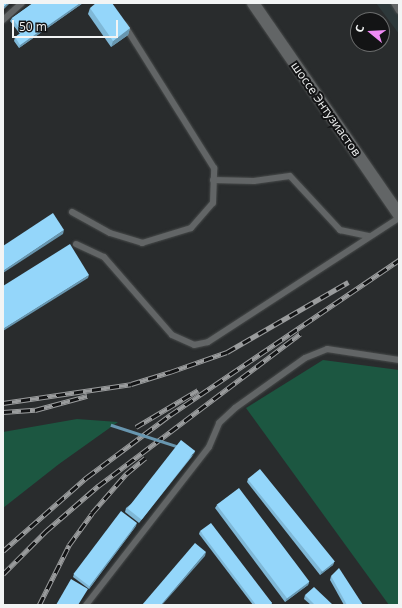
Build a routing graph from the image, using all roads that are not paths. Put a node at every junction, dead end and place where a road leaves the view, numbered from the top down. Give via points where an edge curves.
1 (22, 3) edge
2 (253, 3) edge
3 (394, 3) edge
4 (399, 11) edge
5 (3, 20) edge
6 (123, 23) edge
7 (214, 180) junction
8 (72, 212) dead end
9 (399, 215) edge
10 (399, 218) edge
11 (368, 236) junction
12 (76, 244) dead end
13 (399, 360) edge
14 (86, 605) edge

1 - 5 lane
2 - 9 main road, шоссе Энтузиастов
3 - 4 lane
6 - 7 lane via 214,168
7 - 8 lane via 213,203 192,228 142,243 110,233
7 - 11 lane via 254,181 290,176 340,230
10 - 11 lane
11 - 12 lane via 208,342 194,346 172,335 104,257
13 - 14 lane via 327,349 305,358 235,408 219,423 210,447

